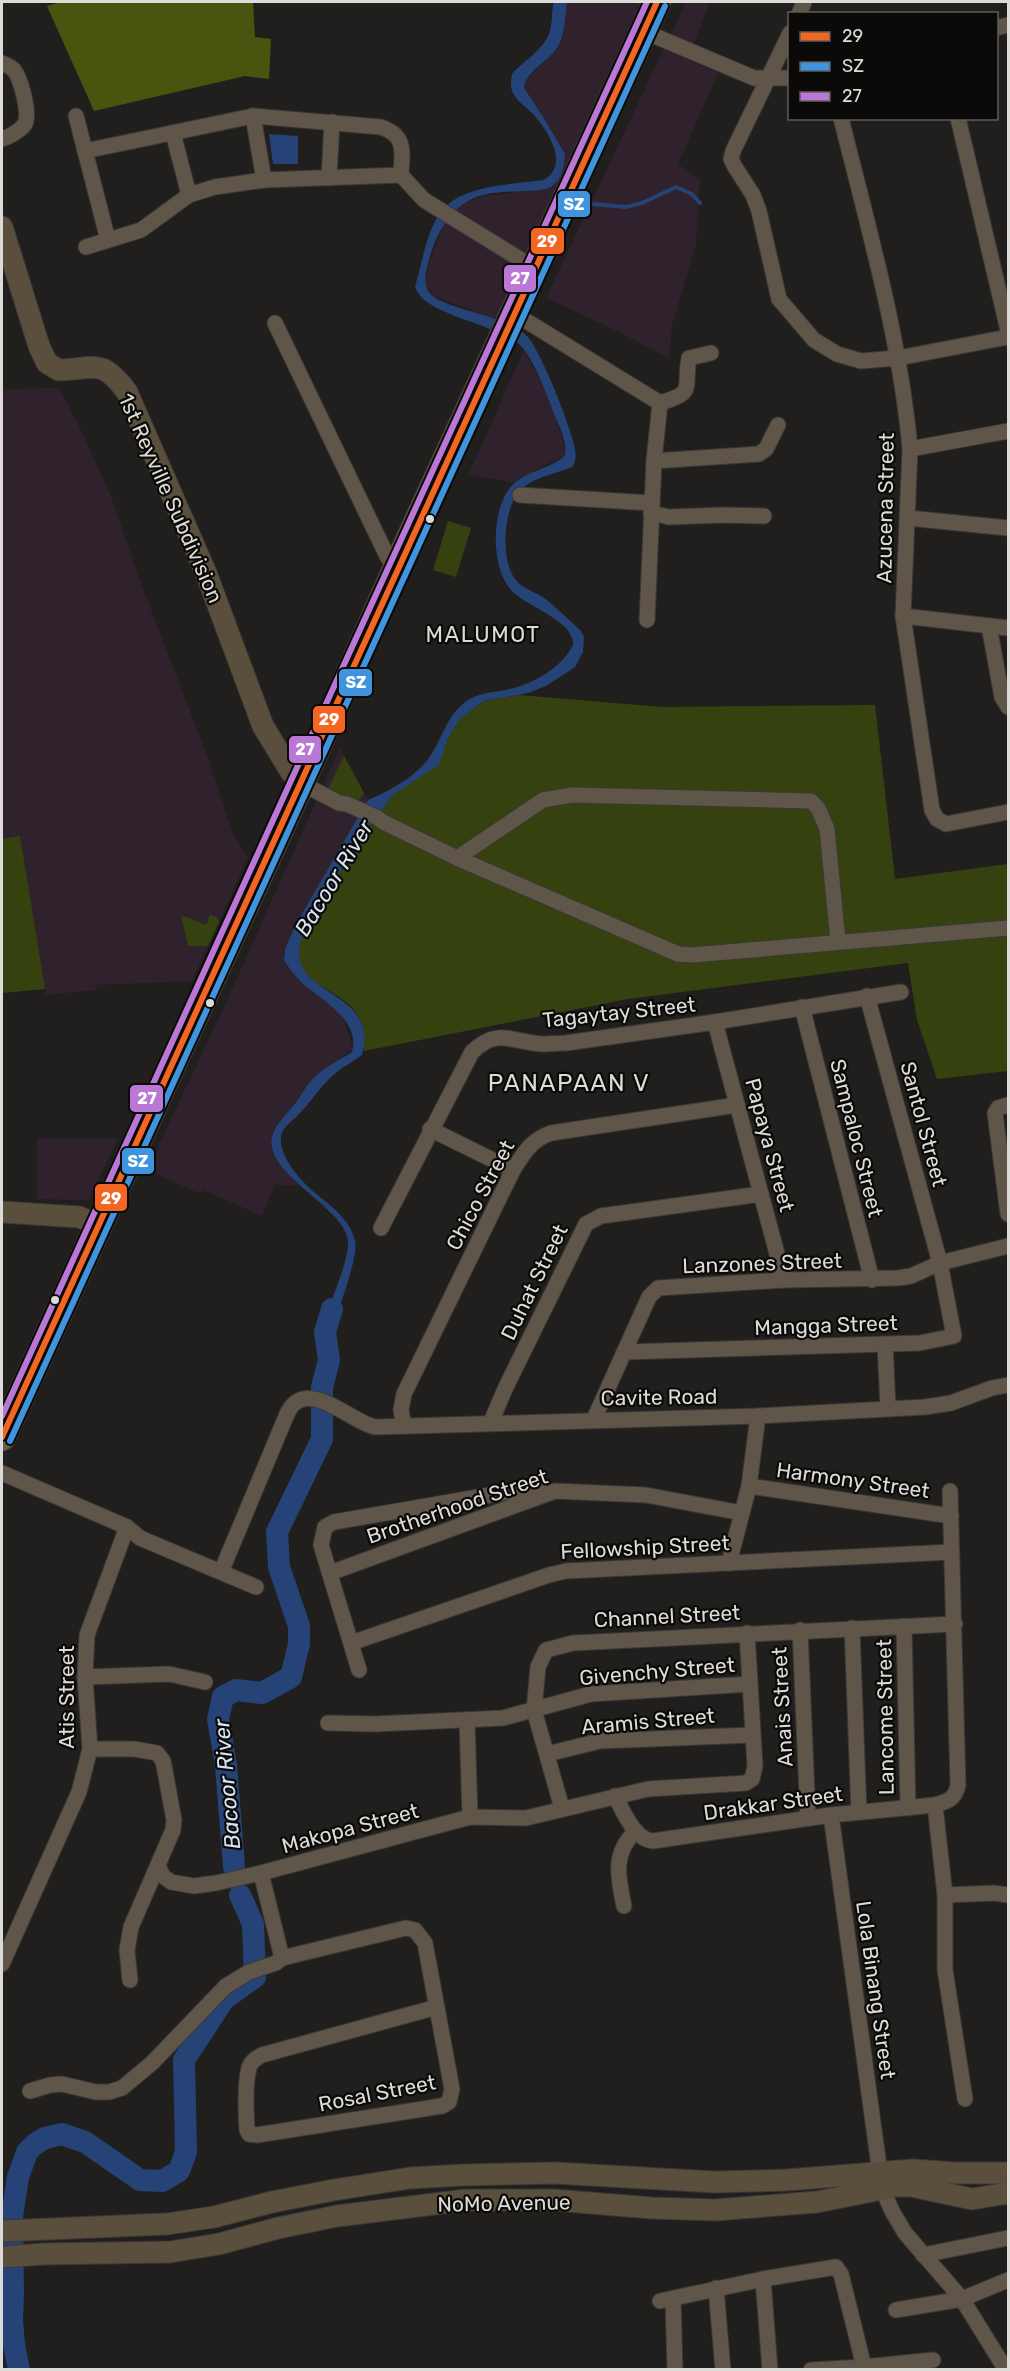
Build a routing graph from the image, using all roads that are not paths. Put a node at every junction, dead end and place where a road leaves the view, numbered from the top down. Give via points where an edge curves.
1 (657, 2) edge
2 (643, 32) junction
3 (788, 35) edge
4 (2, 63) edge
5 (788, 78) edge
6 (768, 79) junction
7 (76, 116) dead end
8 (254, 116) junction
9 (841, 120) edge
10 (958, 120) edge
11 (333, 122) junction
12 (173, 133) junction
13 (2, 139) edge
14 (85, 152) junction
15 (401, 175) junction
16 (329, 178) junction
17 (264, 180) junction
18 (189, 195) junction
19 (2, 226) edge
20 (108, 240) junction
21 (86, 247) dead end
22 (536, 269) junction
23 (515, 314) junction
24 (275, 323) dead end
25 (1008, 330) edge
26 (1008, 337) edge
27 (711, 353) dead end
28 (898, 358) junction
29 (660, 403) junction
30 (778, 425) dead end
31 (1008, 431) edge
32 (910, 449) junction
33 (654, 461) junction
34 (520, 495) dead end
35 (651, 508) junction
36 (764, 516) dead end
37 (908, 518) junction
38 (1008, 528) edge
39 (400, 563) junction
40 (903, 616) junction
41 (647, 620) dead end
42 (989, 626) junction
43 (1008, 628) edge
44 (1008, 707) edge
45 (301, 783) junction
46 (1008, 812) edge
47 (457, 858) junction
48 (1008, 928) edge
49 (838, 941) junction
50 (901, 992) dead end
51 (867, 996) junction
52 (802, 1008) junction
53 (715, 1022) junction
54 (737, 1106) junction
55 (1002, 1109) edge
56 (430, 1129) junction
57 (513, 1170) junction
58 (1006, 1184) edge
59 (761, 1194) junction
60 (2, 1212) edge
61 (1008, 1215) edge
62 (98, 1226) junction
63 (381, 1228) dead end
64 (1008, 1246) edge
65 (940, 1263) junction
66 (784, 1280) junction
67 (872, 1280) junction
68 (885, 1344) junction
69 (624, 1352) junction
70 (1008, 1385) edge
71 (888, 1408) junction
72 (758, 1416) junction
73 (594, 1419) junction
74 (491, 1422) junction
75 (404, 1426) junction
76 (2, 1437) edge
77 (2, 1473) edge
78 (2, 1484) edge
79 (749, 1486) junction
80 (555, 1491) junction
81 (950, 1491) dead end
82 (742, 1513) junction
83 (951, 1516) junction
84 (125, 1532) junction
85 (952, 1552) junction
86 (729, 1563) junction
87 (221, 1572) junction
88 (330, 1573) junction
89 (256, 1587) dead end
90 (955, 1624) junction
91 (904, 1626) junction
92 (852, 1628) junction
93 (800, 1630) junction
94 (747, 1633) junction
95 (351, 1643) junction
96 (359, 1670) dead end
97 (85, 1677) junction
98 (205, 1682) dead end
99 (750, 1684) junction
100 (534, 1710) junction
101 (467, 1720) junction
102 (328, 1723) dead end
103 (753, 1735) junction
104 (90, 1749) junction
105 (547, 1754) junction
106 (615, 1796) junction
107 (935, 1805) junction
108 (562, 1808) junction
109 (908, 1808) junction
110 (859, 1812) junction
111 (831, 1815) junction
112 (471, 1817) junction
113 (808, 1818) junction
114 (636, 1831) junction
115 (158, 1866) junction
116 (261, 1873) junction
117 (945, 1895) junction
118 (1008, 1895) edge
119 (624, 1906) dead end
120 (279, 1960) junction
121 (2, 1964) edge
122 (130, 1980) dead end
123 (438, 2007) junction
124 (30, 2091) dead end
125 (965, 2099) dead end
126 (1008, 2173) edge
127 (881, 2179) junction
128 (1008, 2193) edge
129 (2, 2230) edge
130 (1008, 2238) edge
131 (923, 2256) junction
132 (2, 2257) edge
133 (763, 2279) junction
134 (1008, 2280) edge
135 (716, 2288) junction
136 (962, 2299) junction
137 (896, 2310) dead end
138 (933, 2360) dead end
139 (864, 2367) junction
140 (675, 2370) edge
141 (723, 2370) edge
142 (770, 2370) edge
143 (811, 2370) edge
144 (1006, 2370) edge

1 - 2 highway
2 - 6 street via 754,78
2 - 22 highway
3 - 6 street
4 - 13 street via 19,78 27,111 26,122 20,129
5 - 6 street
6 - 28 street via 731,159 759,211 779,299 814,340 837,354 861,361
7 - 14 street
8 - 11 street
8 - 12 street
8 - 17 street
9 - 28 street, Azucena Street
10 - 25 street
11 - 15 street via 391,131 402,146
11 - 16 street
12 - 14 street
12 - 18 street
14 - 20 street
15 - 16 street
15 - 22 street via 424,200
16 - 17 street
17 - 18 street
18 - 20 street via 141,230
19 - 45 main road, 1st Reyville Subdivision via 47,363 59,370 88,366 104,370 127,392 206,573 263,726
20 - 21 street
22 - 23 highway
23 - 29 street
23 - 39 highway
24 - 39 street via 388,558
26 - 28 street
27 - 29 street via 689,358 686,390 682,396
28 - 32 street, Azucena Street
29 - 33 street
30 - 33 street via 766,449 759,454
31 - 32 street
32 - 37 street, Azucena Street
33 - 35 street
34 - 35 street
35 - 36 street via 669,517
35 - 41 street
37 - 38 street
37 - 40 street, Azucena Street
39 - 45 highway
40 - 42 street
40 - 46 street, Azucena Street via 932,810 946,824
42 - 43 street
42 - 44 street via 1002,697
45 - 47 street
45 - 62 highway
47 - 49 street via 678,954
47 - 49 street via 550,798 572,795 811,801 827,829
48 - 49 street
50 - 51 street, Tagaytay Street
51 - 52 street, Tagaytay Street
51 - 65 street, Santol Street
52 - 53 street, Tagaytay Street
52 - 67 street, Sampaloc Street
53 - 54 street, Papaya Street
53 - 56 street, Tagaytay Street via 566,1043 542,1044 499,1036 482,1042 472,1052
54 - 57 street, Chico Street via 550,1133 529,1145
54 - 59 street, Papaya Street
55 - 58 street
56 - 57 street
56 - 63 street, Tagaytay Street
57 - 75 street, Chico Street via 404,1394
58 - 61 street
59 - 66 street, Papaya Street
59 - 74 street, Duhat Street via 601,1216 586,1224
60 - 62 main road via 79,1217
62 - 76 highway
64 - 65 street, Lanzones Street
65 - 67 street, Lanzones Street via 911,1276
65 - 68 street, Mangga Street via 954,1336
66 - 67 street, Lanzones Street
66 - 69 street, Lanzones Street via 658,1288 649,1297
68 - 69 street, Mangga Street
68 - 71 street
69 - 73 street, Lanzones Street
70 - 71 street, Cavite Road via 951,1403
71 - 72 street, Cavite Road
72 - 73 street, Cavite Road
72 - 79 street
73 - 74 street, Cavite Road
74 - 75 street, Cavite Road
75 - 87 street, Cavite Road via 368,1426 320,1402 298,1400 291,1404
77 - 84 street
78 - 84 street
79 - 82 street
79 - 83 street, Harmony Street
80 - 82 street, Brotherhood Street via 646,1495
80 - 88 street, Brotherhood Street
80 - 88 street via 507,1492 334,1522 326,1527 321,1545
81 - 83 street
82 - 86 street
83 - 85 street
84 - 87 street
84 - 97 street, Atis Street via 87,1635
85 - 86 street, Fellowship Street
85 - 90 street
86 - 95 street, Fellowship Street via 549,1575
87 - 89 street
88 - 95 street
90 - 91 street, Channel Street
90 - 107 street, Drakkar Street via 958,1785 951,1801
91 - 92 street, Channel Street
91 - 109 street, Lancome Street
92 - 93 street, Channel Street
92 - 110 street
93 - 94 street, Channel Street
93 - 113 street, Anais Street
94 - 99 street
94 - 100 street, Channel Street via 573,1643 546,1650 538,1667
95 - 96 street
97 - 98 street via 169,1674
97 - 104 street, Atis Street
99 - 100 street, Givenchy Street via 591,1694
99 - 103 street
100 - 101 street, Givenchy Street via 503,1718
100 - 105 street, Channel Street
101 - 102 street, Givenchy Street
101 - 112 street
103 - 105 street, Aramis Street via 600,1741
103 - 106 street, Makopa Street via 754,1773 746,1783 648,1789
104 - 115 street via 146,1750 157,1753 162,1761 174,1820
104 - 121 street, Atis Street via 79,1791
105 - 108 street, Channel Street
106 - 108 street, Makopa Street
106 - 114 street
107 - 109 street, Drakkar Street
107 - 117 street
108 - 112 street, Makopa Street via 526,1818
109 - 110 street, Drakkar Street
110 - 111 street, Drakkar Street
111 - 113 street, Drakkar Street
111 - 127 street, Lola Binang Street
112 - 116 street, Makopa Street
113 - 114 street, Drakkar Street via 653,1841
114 - 119 street via 619,1855
115 - 116 street, Makopa Street via 163,1876 181,1885 216,1883
115 - 122 street via 131,1927 127,1950
116 - 120 street
117 - 118 street
117 - 125 street via 945,1970
120 - 123 street, Rosal Street via 395,1929 415,1929 425,1943
120 - 124 street via 226,1986 152,2063 122,2088 96,2092 62,2084
123 - 123 street, Rosal Street via 452,2089 449,2102 253,2135 247,2130 249,2066 255,2059
126 - 127 main road, NoMo Avenue via 913,2170
127 - 128 main road, NoMo Avenue via 972,2199
127 - 129 main road, NoMo Avenue via 715,2182 555,2172 410,2178 167,2224
127 - 131 street, Lola Binang Street via 892,2211
127 - 132 main road, NoMo Avenue via 817,2202 715,2210 554,2200 466,2200 337,2216 170,2252
130 - 131 street
131 - 136 street, Lola Binang Street
133 - 135 street
133 - 139 street via 836,2267
133 - 142 street
134 - 136 street
135 - 140 street via 667,2300
135 - 141 street
136 - 137 street
136 - 144 street, Lola Binang Street
138 - 139 street
139 - 143 street

